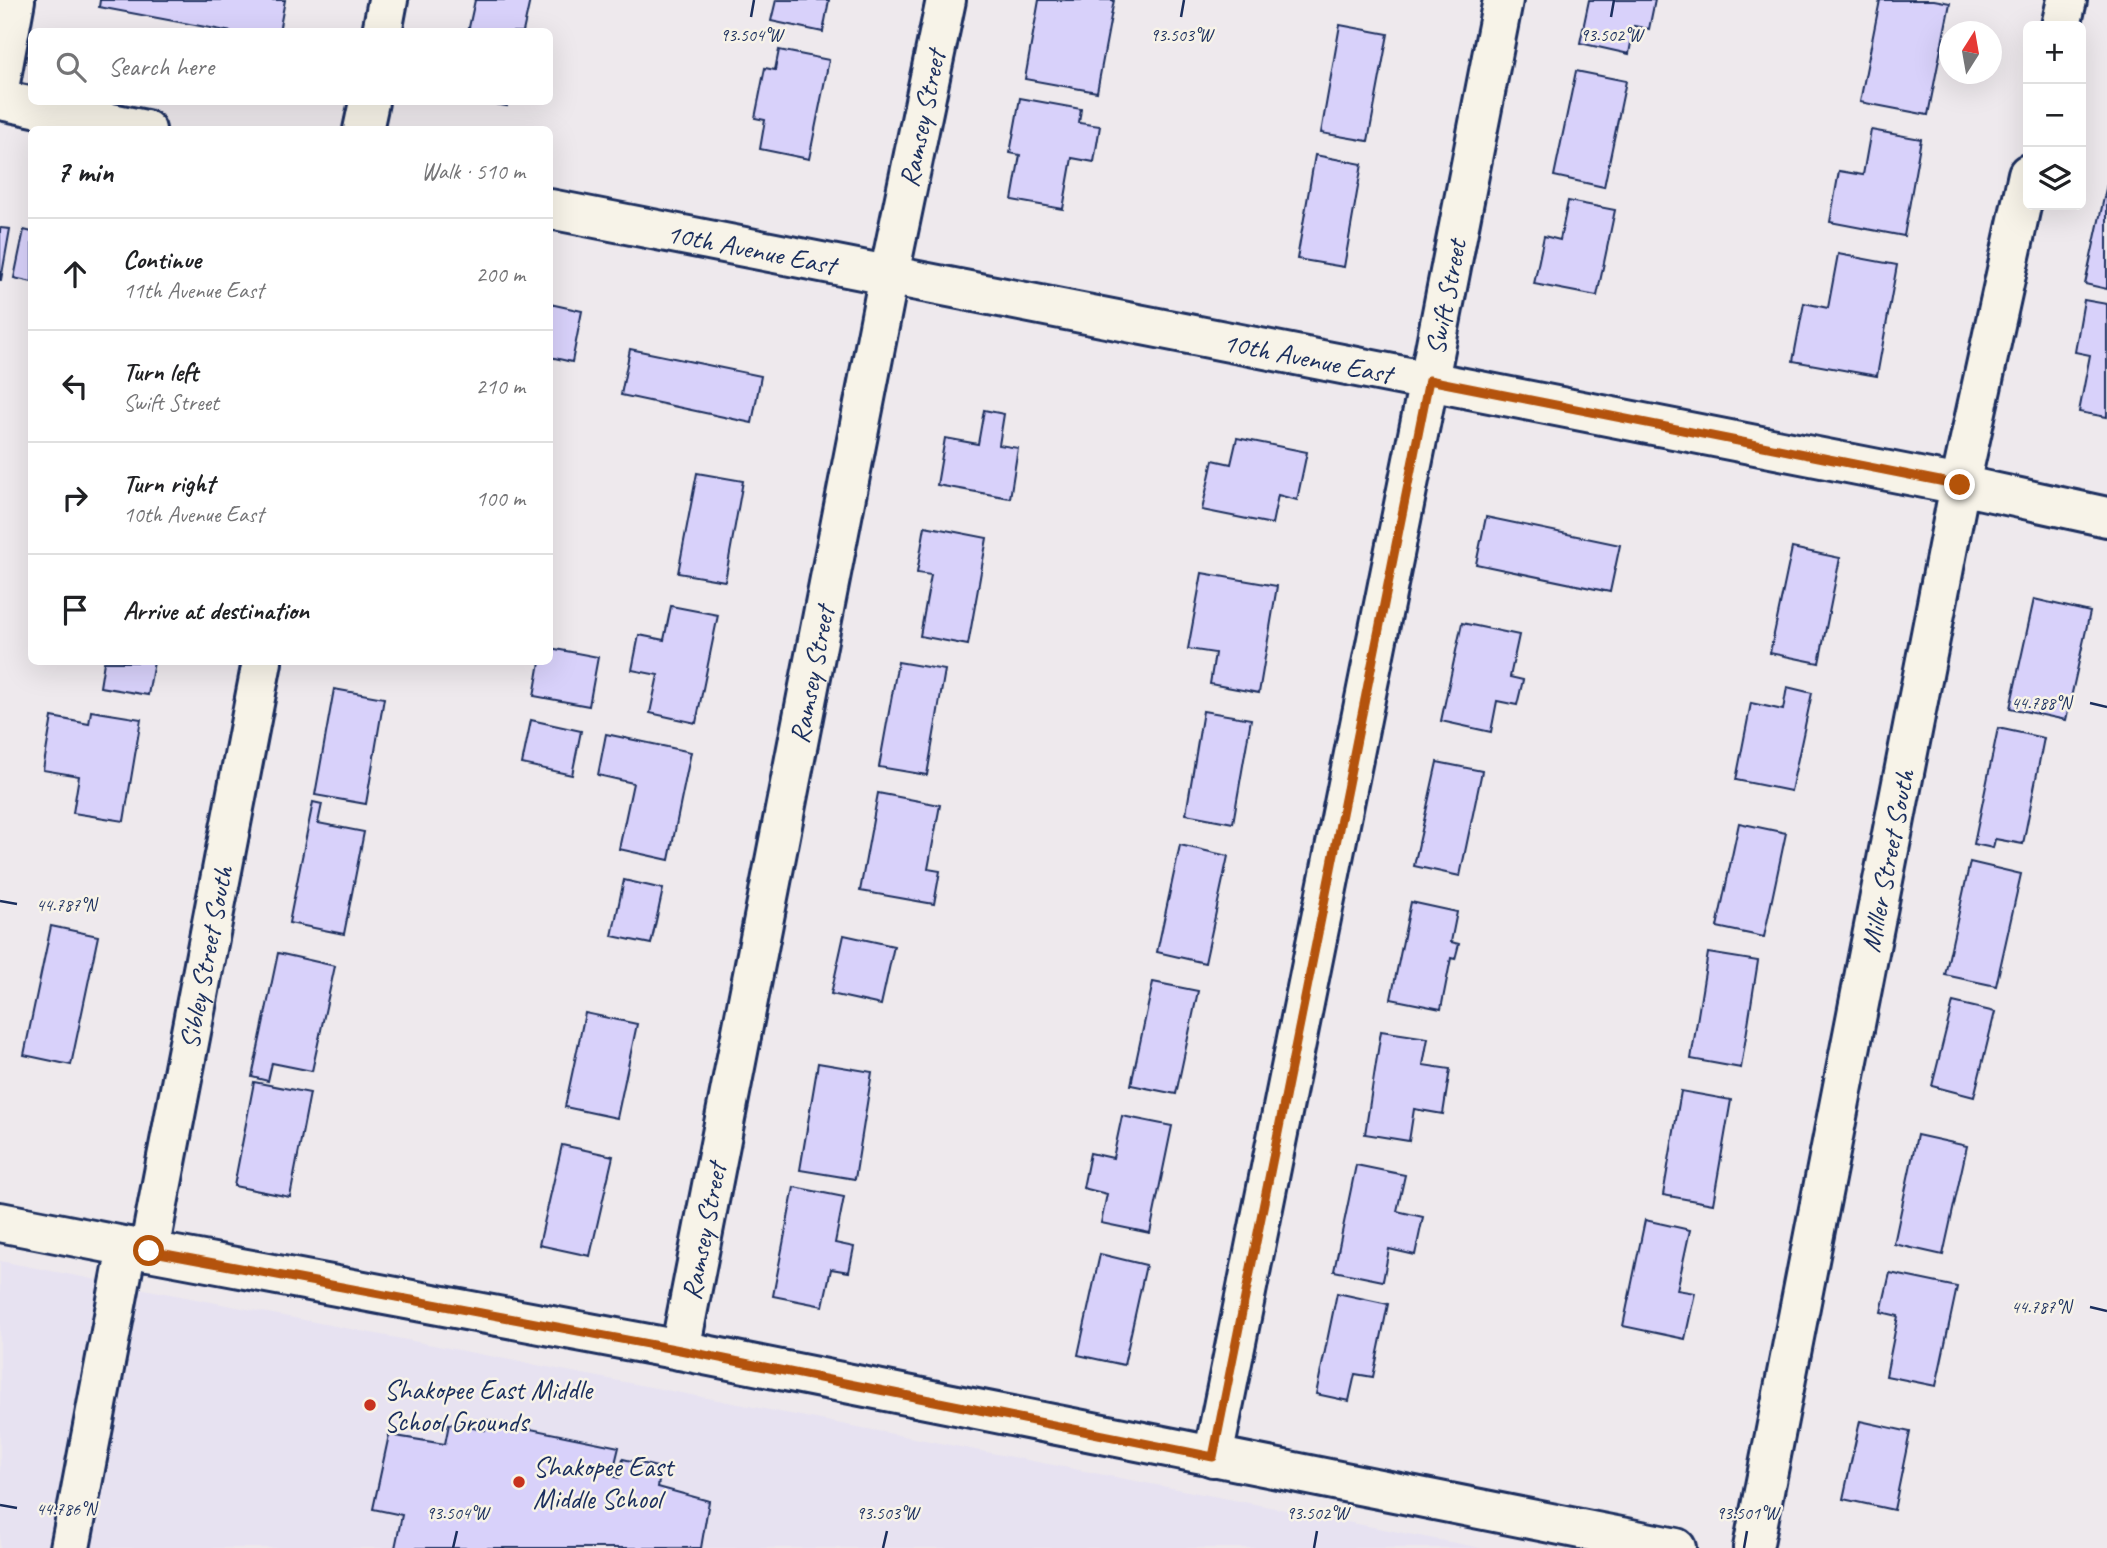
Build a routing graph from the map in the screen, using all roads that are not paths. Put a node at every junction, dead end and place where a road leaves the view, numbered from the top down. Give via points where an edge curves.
1 (15, 0) edge
2 (388, 0) edge
3 (946, 0) edge
4 (1503, 0) edge
5 (2067, 0) edge
6 (2062, 21) edge
7 (383, 28) edge
8 (0, 83) edge
9 (0, 100) edge
10 (368, 105) edge
11 (127, 126) edge
12 (364, 126) edge
13 (2023, 197) edge
14 (553, 210) edge
15 (889, 275) junction
16 (1429, 380) junction
17 (1960, 485) junction
18 (2107, 517) edge
19 (261, 665) edge
20 (0, 1222) edge
21 (138, 1249) junction
22 (680, 1350) junction
23 (1213, 1457) junction
24 (70, 1548) edge
25 (1676, 1548) edge
26 (1753, 1548) edge

1 - 8 street
2 - 7 street
3 - 15 street, Ramsey Street
4 - 16 street, Swift Street
5 - 6 street
9 - 11 street
10 - 12 street
13 - 17 street, Miller Street South
14 - 15 street, 10th Avenue East
15 - 16 street, 10th Avenue East
15 - 22 street, Ramsey Street
16 - 17 street, 10th Avenue East
16 - 23 street, Swift Street
17 - 18 street, 10th Avenue East
17 - 26 street, Miller Street South
19 - 21 street, Sibley Street South
20 - 21 street
21 - 22 street
21 - 24 street, Sibley Street South
22 - 23 street
23 - 25 street

